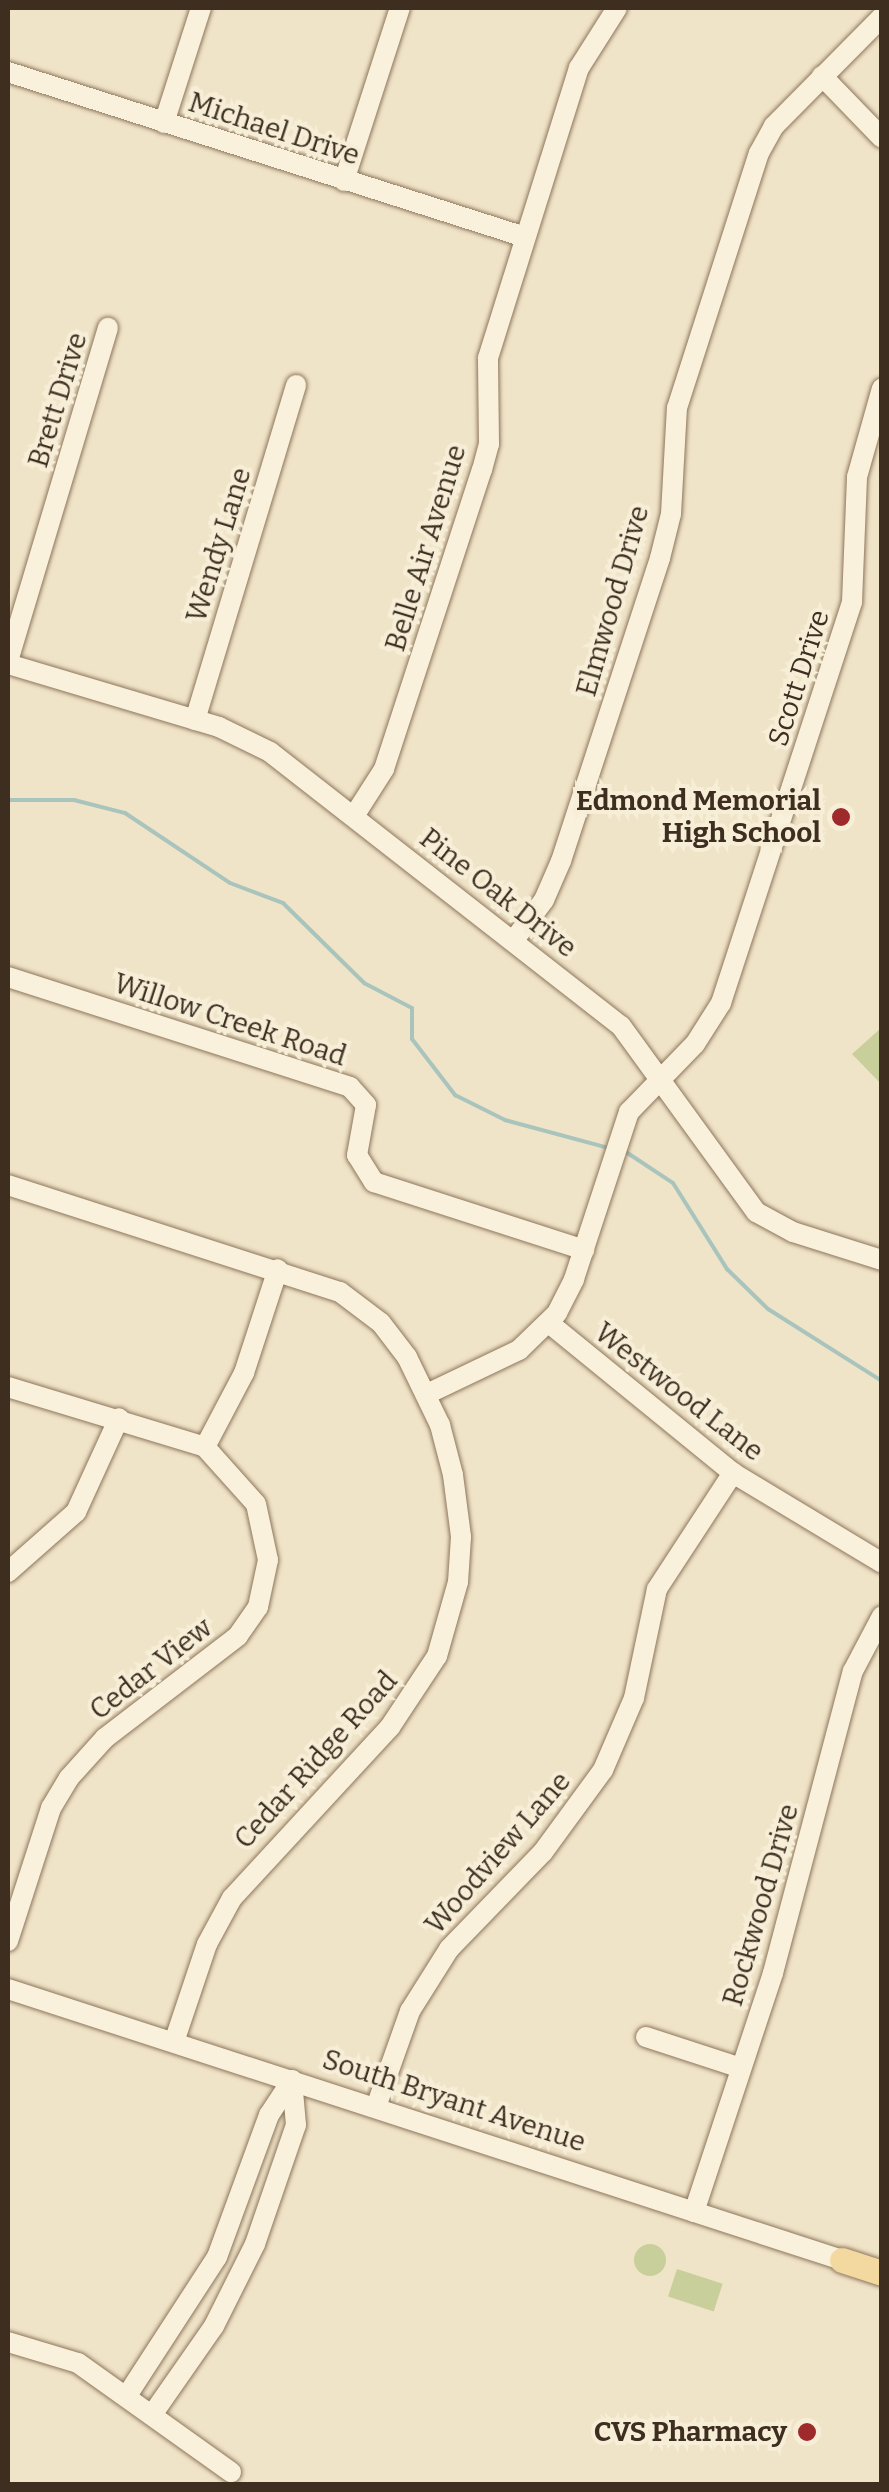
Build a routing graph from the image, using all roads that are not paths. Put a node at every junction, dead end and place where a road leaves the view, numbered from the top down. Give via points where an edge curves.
1 (201, 8) edge
2 (400, 8) edge
3 (617, 8) edge
4 (882, 17) edge
5 (8, 72) edge
6 (822, 76) junction
7 (164, 123) junction
8 (882, 138) edge
9 (344, 181) junction
10 (525, 238) junction
11 (108, 328) dead end
12 (296, 385) dead end
13 (882, 388) edge
14 (8, 662) edge
15 (195, 720) junction
16 (354, 816) junction
17 (514, 940) junction
18 (8, 978) edge
19 (660, 1074) junction
20 (8, 1185) edge
21 (584, 1250) junction
22 (882, 1260) edge
23 (278, 1269) junction
24 (549, 1323) junction
25 (8, 1387) edge
26 (427, 1394) junction
27 (119, 1418) junction
28 (206, 1447) junction
29 (732, 1473) junction
30 (882, 1563) edge
31 (8, 1572) edge
32 (882, 1616) edge
33 (8, 1942) edge
34 (8, 1988) edge
35 (646, 2037) dead end
36 (174, 2042) junction
37 (741, 2068) junction
38 (292, 2080) junction
39 (376, 2106) junction
40 (694, 2212) junction
41 (842, 2260) joint
42 (882, 2273) edge
43 (8, 2342) edge
44 (128, 2394) junction
45 (154, 2412) junction
46 (231, 2472) dead end

1 - 7 street
2 - 9 street
3 - 10 street, Belle Air Avenue via 579,68
4 - 6 street, Elmwood Drive
5 - 7 street, Michael Drive
6 - 8 street
6 - 17 street, Elmwood Drive via 774,126 759,153 677,408 671,514 660,558 562,861
7 - 9 street, Michael Drive
9 - 10 street, Michael Drive
10 - 16 street, Belle Air Avenue via 488,358 489,444 482,470 384,769
11 - 14 street, Brett Drive
12 - 15 street, Wendy Lane
13 - 19 street, Scott Drive via 857,476 852,602 795,779 722,1003 695,1044
14 - 15 street, Pine Oak Drive
15 - 16 street, Pine Oak Drive via 270,752
16 - 17 street, Pine Oak Drive
17 - 19 street, Pine Oak Drive via 622,1026
18 - 21 street, Willow Creek Road via 350,1088 366,1105 357,1155 374,1182
19 - 21 street, Scott Drive via 628,1112
19 - 22 street, Pine Oak Drive via 756,1212
20 - 23 street, Cedar Ridge Road
21 - 24 street, Scott Drive
23 - 26 street, Cedar Ridge Road via 340,1292 370,1313 401,1348
23 - 28 street via 244,1373
24 - 26 street, Scott Drive via 519,1350
24 - 29 street, Westwood Lane
25 - 27 street
26 - 36 street, Cedar Ridge Road via 447,1449 461,1537 458,1582 436,1656 390,1727 232,1898 207,1944
27 - 28 street
27 - 31 street via 76,1512
28 - 33 street, Cedar View via 243,1482 264,1524 268,1560 258,1606 230,1645 78,1766 51,1808
29 - 30 street, Westwood Lane
29 - 39 street, Woodview Lane via 657,1589 634,1698 603,1770 543,1852 448,1949 410,2010
32 - 37 street, Rockwood Drive via 853,1671 773,1973
34 - 36 street, South Bryant Avenue
35 - 37 street
36 - 38 street, South Bryant Avenue
37 - 40 street, Rockwood Drive
38 - 39 street, South Bryant Avenue
38 - 44 street via 269,2115 217,2257
38 - 45 street via 296,2125 255,2244 214,2326
39 - 40 street, South Bryant Avenue
40 - 41 street, South Bryant Avenue
41 - 42 main road, South Bryant Avenue
43 - 44 street via 64,2356
44 - 45 street
45 - 46 street

